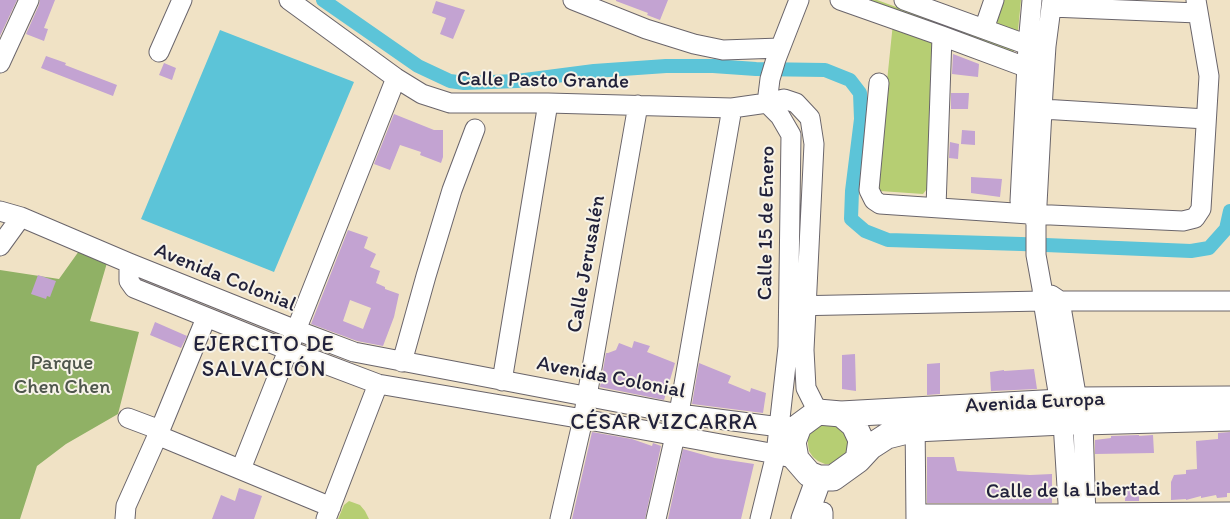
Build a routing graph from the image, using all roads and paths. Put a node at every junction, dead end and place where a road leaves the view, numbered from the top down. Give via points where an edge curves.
1 (29, 0) edge
2 (182, 0) edge
3 (289, 0) edge
4 (573, 0) edge
5 (799, 0) edge
6 (840, 0) edge
7 (904, 0) edge
8 (994, 0) edge
9 (1032, 0) edge
10 (1052, 4) edge
11 (1197, 6) edge
12 (984, 29) junction
13 (942, 36) junction
14 (1037, 46) junction
15 (159, 52) dead end
16 (778, 54) junction
17 (0, 63) edge
18 (1037, 68) junction
19 (396, 78) junction
20 (880, 83) dead end
21 (548, 102) junction
22 (767, 103) junction
23 (638, 105) junction
24 (732, 108) junction
25 (1042, 109) junction
26 (1206, 119) junction
27 (475, 129) dead end
28 (936, 207) junction
29 (0, 211) edge
30 (21, 217) junction
31 (1035, 221) junction
32 (0, 246) edge
33 (129, 263) junction
34 (1048, 297) junction
35 (1230, 301) edge
36 (798, 306) junction
37 (206, 318) junction
38 (296, 330) junction
39 (288, 350) junction
40 (402, 362) junction
41 (449, 371) junction
42 (502, 380) junction
43 (378, 384) junction
44 (443, 395) junction
45 (586, 397) junction
46 (1230, 399) edge
47 (1071, 411) junction
48 (679, 414) junction
49 (128, 418) dead end
50 (1230, 418) edge
51 (583, 419) junction
52 (915, 419) junction
53 (809, 420) junction
54 (159, 433) junction
55 (675, 436) junction
56 (786, 457) junction
57 (858, 460) junction
58 (241, 469) junction
59 (826, 478) junction
60 (1230, 512) edge
61 (329, 513) edge
62 (1077, 516) edge
63 (818, 517) edge
64 (916, 517) edge
65 (125, 519) edge
66 (560, 519) edge
67 (656, 519) edge
68 (760, 519) edge

1 - 17 street
2 - 15 street
3 - 19 street, Calle Pasto Grande
4 - 16 street via 694,44 722,50
5 - 16 street
6 - 13 street
7 - 12 street
8 - 12 street
9 - 14 street
10 - 11 street
10 - 14 street
11 - 26 street via 1209,76
12 - 14 street
13 - 18 street
13 - 28 street
14 - 18 street
16 - 22 street
18 - 25 street
18 - 31 street via 1020,201
19 - 21 street, Calle Pasto Grande via 422,94 450,103
19 - 38 street
20 - 28 street via 870,190 874,200 880,204
21 - 23 street, Calle Pasto Grande
21 - 42 street
22 - 24 street, Calle Pasto Grande
22 - 36 street, Calle 15 de Enero via 780,116 791,135
22 - 36 street, Calle 15 de Enero via 784,99 796,103 810,118 814,144
23 - 24 street, Calle Pasto Grande
23 - 45 street, Calle Jerusalén
24 - 48 street
25 - 26 street
25 - 31 street
26 - 31 street via 1200,209 1195,218 1183,221
27 - 40 street via 452,190
28 - 31 street
29 - 30 street
30 - 32 street
30 - 33 street
31 - 34 street via 1036,255
33 - 37 street, Avenida Colonial via 129,281 134,288
33 - 38 street, Avenida Colonial
34 - 35 street
34 - 36 street
34 - 47 street
36 - 53 street, Calle 15 de Enero
36 - 53 street, Calle 15 de Enero via 788,347
37 - 39 street, Avenida Colonial
37 - 54 street
38 - 39 street
38 - 40 street, Avenida Colonial via 354,352
39 - 43 street, Avenida Colonial
39 - 58 street
40 - 41 street, Avenida Colonial
41 - 42 street, Avenida Colonial
41 - 44 street
42 - 45 street, Avenida Colonial
43 - 44 street, Avenida Colonial
43 - 61 street
44 - 51 street, Avenida Colonial
45 - 48 street, Avenida Colonial
45 - 51 street, Calle Jerusalén
46 - 47 main road, Avenida Europa
47 - 50 main road, Avenida Europa
47 - 52 main road, Avenida Europa
47 - 62 street
48 - 53 street, Avenida Colonial
48 - 55 street
49 - 54 street
51 - 55 street, Avenida Colonial
51 - 66 street, Calle Jerusalén
52 - 53 main road, Avenida Europa
52 - 57 main road, Avenida Europa via 870,447
52 - 64 street
53 - 56 main road
53 - 57 main road via 854,424 861,440
54 - 58 street
54 - 65 street via 126,506
55 - 56 street, Avenida Colonial
55 - 67 street
56 - 59 main road via 810,474
56 - 68 street
57 - 59 main road
58 - 61 street
59 - 63 main road
60 - 62 street, Calle de la Libertad
62 - 64 street, Calle de la Libertad

